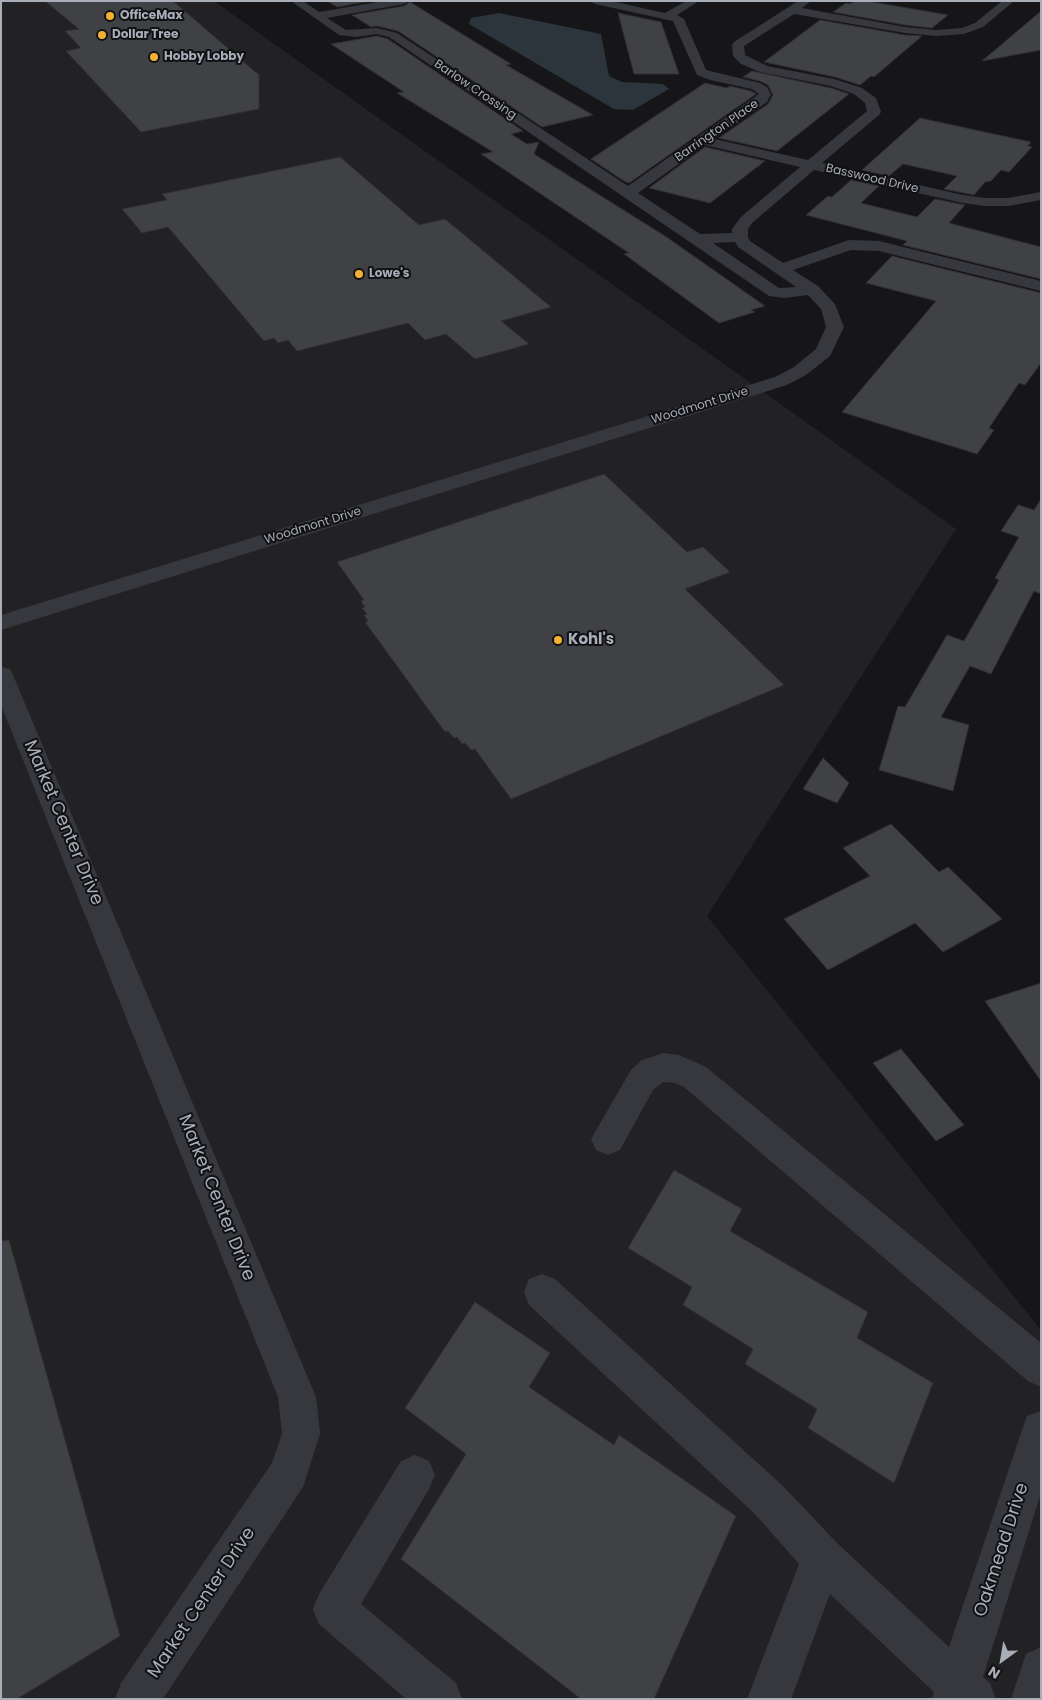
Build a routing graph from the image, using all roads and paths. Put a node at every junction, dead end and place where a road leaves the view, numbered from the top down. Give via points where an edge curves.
1 (296, 1) edge
2 (404, 1) edge
3 (595, 1) edge
4 (694, 1) edge
5 (1009, 1) edge
6 (800, 6) edge
7 (317, 16) junction
8 (669, 16) junction
9 (704, 141) junction
10 (812, 165) junction
11 (628, 193) junction
12 (1041, 196) edge
13 (740, 237) junction
14 (697, 239) junction
15 (780, 269) junction
16 (1041, 286) edge
17 (812, 290) junction
18 (1, 623) edge
19 (1, 675) edge
20 (608, 1139) dead end
21 (542, 1292) dead end
22 (1041, 1368) edge
23 (1041, 1430) edge
24 (415, 1475) dead end
25 (822, 1558) junction
26 (1041, 1669) edge
27 (962, 1694) edge
28 (137, 1699) edge
29 (440, 1699) edge
30 (769, 1699) edge
31 (1032, 1699) edge

1 - 7 street, Barlow Crossing
2 - 7 street
3 - 8 street
4 - 8 street
5 - 6 street via 979,25 964,31 936,33 905,30
6 - 10 street via 738,45 739,56 764,69 847,87 866,96 874,107 870,116
7 - 11 street, Barlow Crossing via 343,33 393,34
8 - 9 street, Barrington Place via 678,19 701,72 756,86 765,94
9 - 10 street, Basswood Drive
9 - 11 street, Barrington Place
10 - 12 street, Basswood Drive via 985,202 1024,201
10 - 13 street via 746,220 740,229
11 - 14 street, Barlow Crossing
13 - 14 street
13 - 15 street, Woodmont Drive via 744,244
14 - 17 street, Barlow Crossing via 775,292
15 - 16 street via 849,245 879,246
15 - 17 street, Woodmont Drive
17 - 18 street, Woodmont Drive via 829,308 833,318 831,338 824,352 781,381
19 - 28 street, Market Center Drive via 297,1397 301,1434 289,1473
20 - 22 street via 642,1080 653,1070 664,1067 679,1069 695,1077
21 - 25 street via 769,1500
23 - 27 street, Oakmead Drive
24 - 29 street via 334,1609
25 - 27 street
25 - 30 street
26 - 31 street

